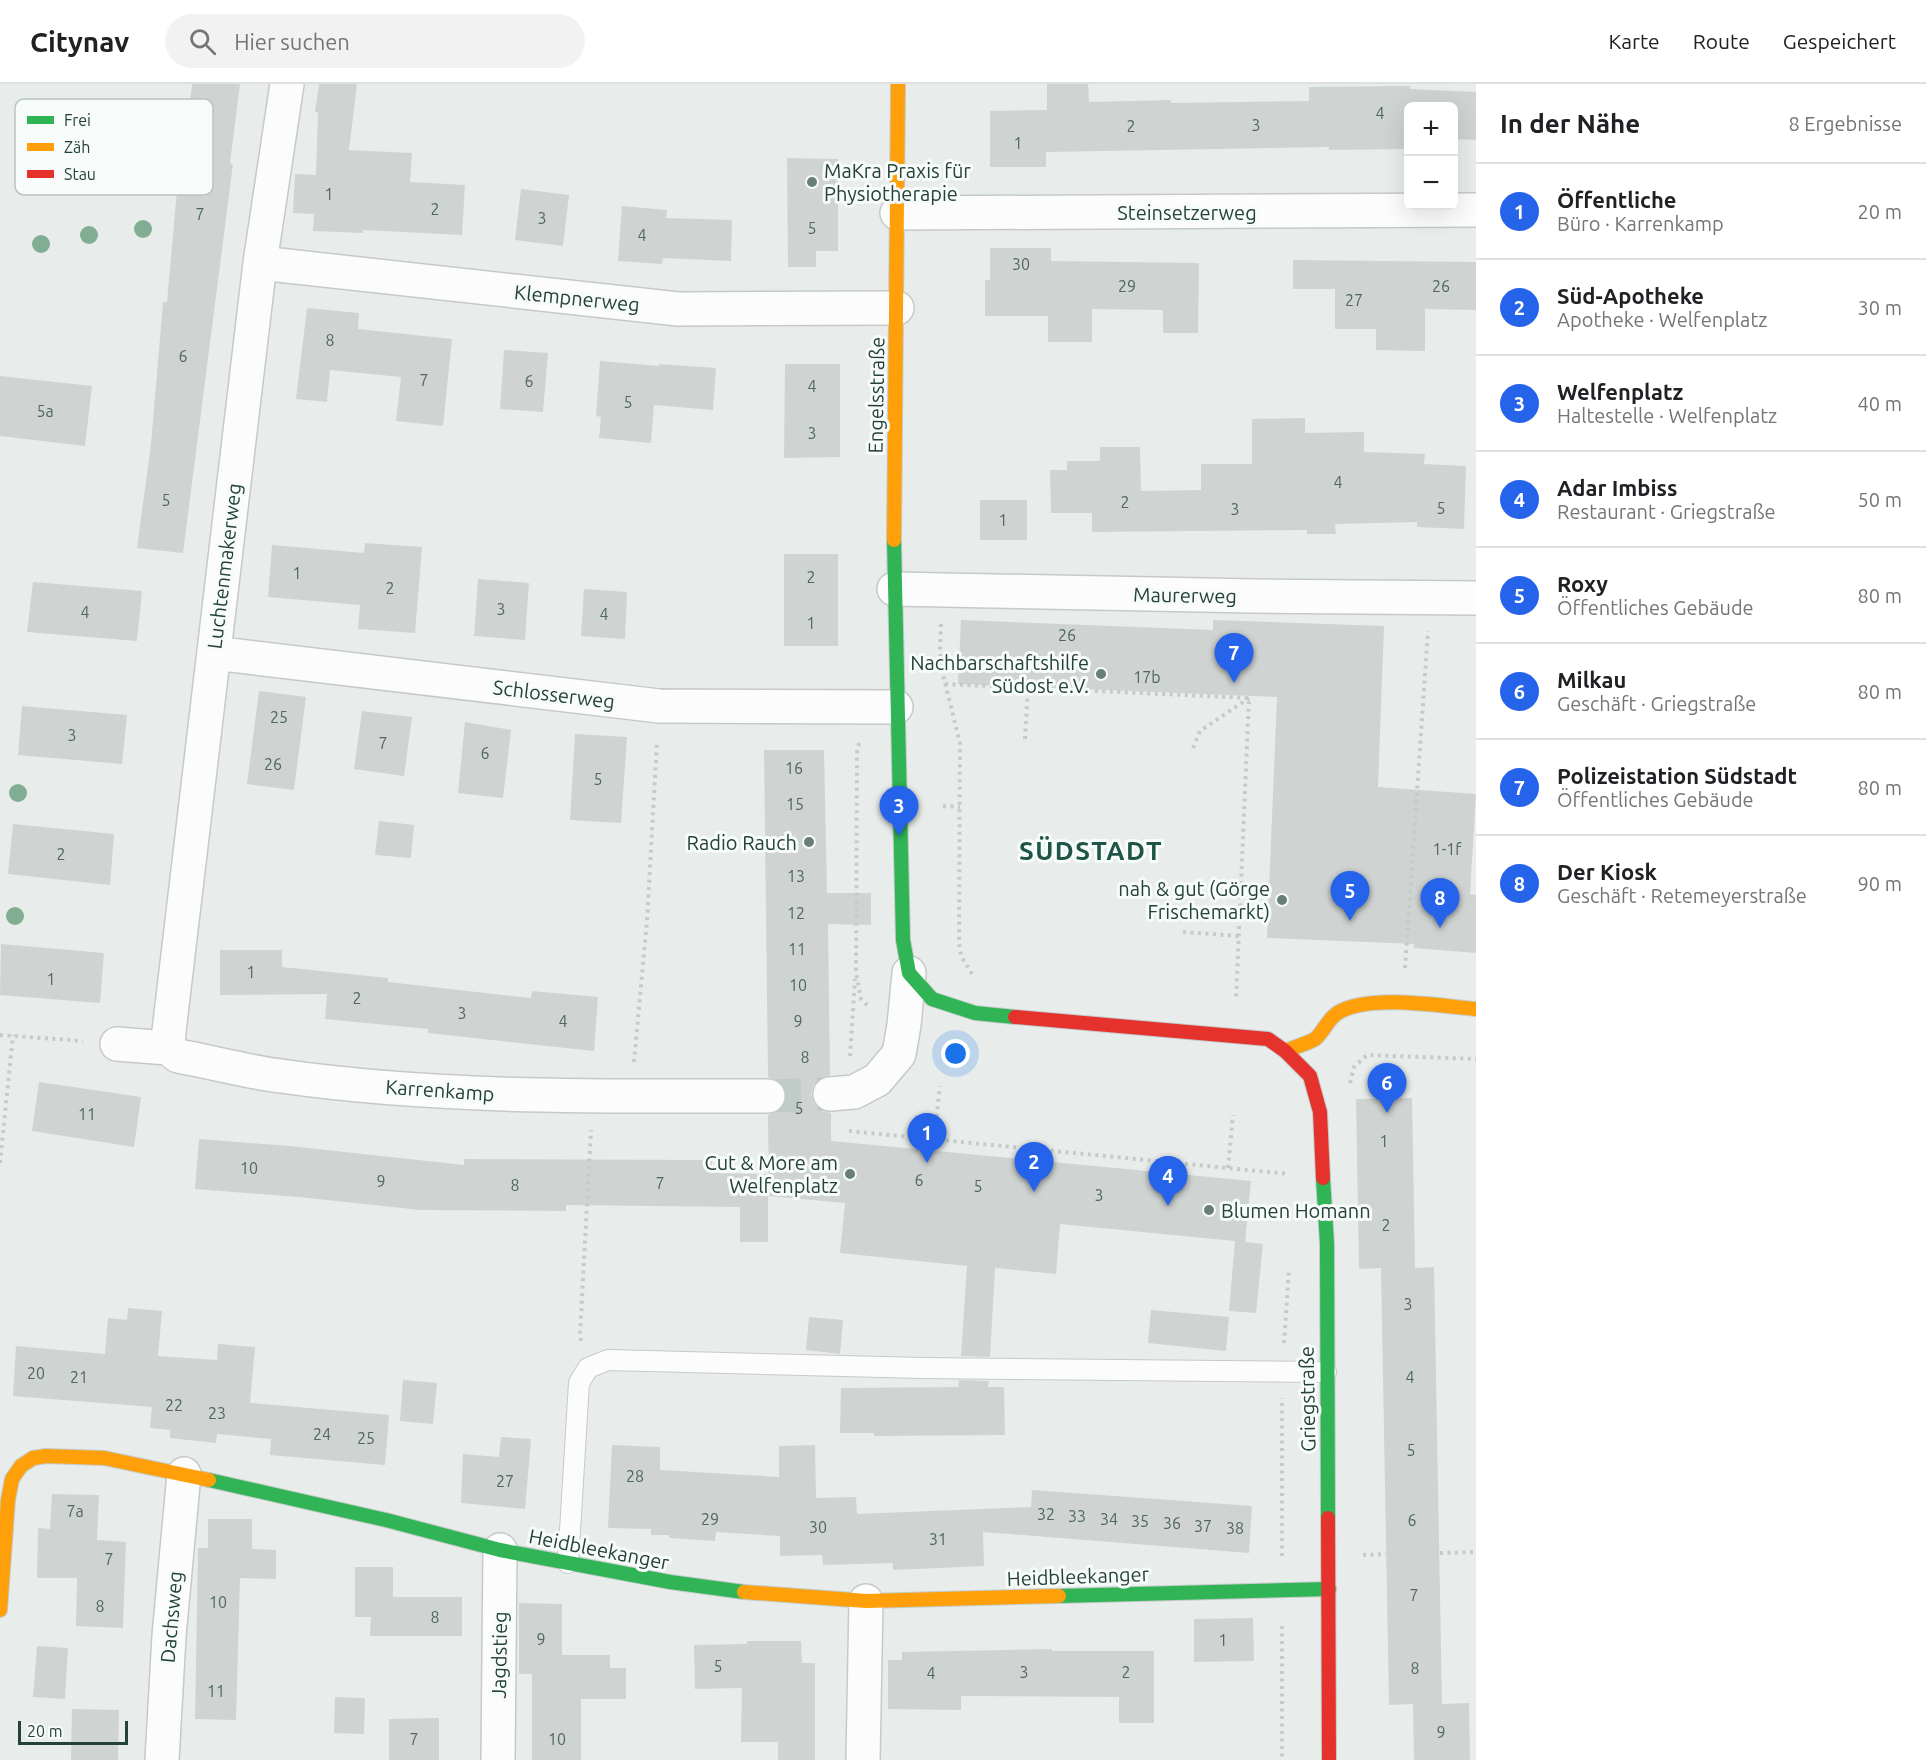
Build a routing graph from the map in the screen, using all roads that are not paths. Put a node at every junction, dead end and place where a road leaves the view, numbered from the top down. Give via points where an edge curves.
1 (287, 84) edge
2 (898, 84) edge
3 (1476, 210) edge
4 (897, 213) junction
5 (260, 263) junction
6 (897, 308) junction
7 (894, 589) junction
8 (1476, 598) edge
9 (214, 653) junction
10 (884, 707) junction
11 (909, 973) junction
12 (1476, 1009) edge
13 (117, 1044) road end
14 (168, 1048) junction
15 (1285, 1051) junction
16 (839, 1094) tunnel mouth
17 (768, 1096) tunnel mouth
18 (1326, 1372) junction
19 (184, 1474) junction
20 (500, 1550) junction
21 (568, 1563) junction
22 (1329, 1589) junction
23 (866, 1601) junction
24 (0, 1610) edge
25 (162, 1760) edge
26 (498, 1760) edge
27 (863, 1760) edge
28 (1329, 1760) edge

1 - 5 street, Luchtenmakerweg
2 - 4 street, Engelsstraße
3 - 4 street, Steinsetzerweg
4 - 6 street, Engelsstraße
5 - 6 street, Klempnerweg via 678,309
5 - 9 street, Luchtenmakerweg
6 - 7 street, Engelsstraße
7 - 8 street, Maurerweg
7 - 10 street, Engelsstraße
9 - 10 street, Schlosserweg via 659,706
9 - 14 street, Luchtenmakerweg
10 - 11 street, Engelsstraße
11 - 15 street, Griegstraße via 932,999 975,1013 1268,1039
11 - 16 street via 899,1054 877,1080 854,1092
12 - 15 street via 1367,1004 1343,1010 1323,1024 1316,1038
13 - 14 street, Karrenkamp
14 - 17 street, Karrenkamp via 178,1056 280,1076 483,1093
15 - 18 street, Griegstraße via 1310,1076 1320,1112 1327,1244
18 - 21 lane via 608,1360 588,1368 579,1383
18 - 22 street, Griegstraße
19 - 20 street, Heidbleekanger
19 - 24 street, Heidbleekanger via 104,1458 46,1456 21,1466 12,1479 8,1500
19 - 25 street, Dachsweg
20 - 21 street, Heidbleekanger
20 - 26 street, Jagdstieg
21 - 23 street, Heidbleekanger via 730,1591
22 - 23 street, Heidbleekanger
22 - 28 street, Griegstraße
23 - 27 street

